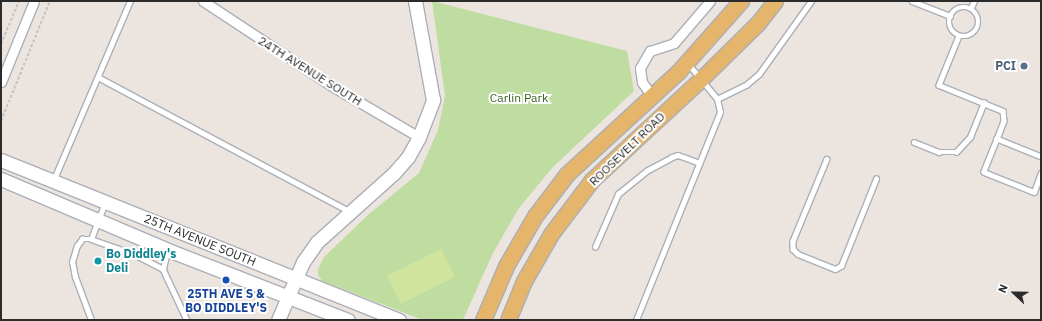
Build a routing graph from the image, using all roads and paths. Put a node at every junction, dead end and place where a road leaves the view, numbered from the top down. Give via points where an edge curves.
1 (19, 1) edge
2 (34, 1) edge
3 (50, 1) edge
4 (130, 1) edge
5 (203, 1) edge
6 (415, 1) edge
7 (710, 1) edge
8 (741, 1) edge
9 (775, 1) edge
10 (812, 1) edge
11 (912, 1) edge
12 (974, 1) edge
13 (971, 8) junction
14 (950, 16) junction
15 (959, 36) junction
16 (1, 44) edge
17 (686, 62) junction
18 (98, 77) junction
19 (701, 79) junction
20 (1, 82) edge
21 (652, 96) junction
22 (717, 99) junction
23 (984, 103) junction
24 (1, 121) edge
25 (419, 137) junction
26 (997, 139) junction
27 (914, 142) dead end
28 (1041, 157) edge
29 (828, 159) dead end
30 (1, 160) edge
31 (700, 163) junction
32 (1041, 173) edge
33 (1, 179) edge
34 (876, 179) dead end
35 (53, 183) junction
36 (106, 202) junction
37 (349, 211) junction
38 (98, 219) junction
39 (91, 239) junction
40 (595, 247) dead end
41 (168, 250) junction
42 (163, 269) junction
43 (295, 280) junction
44 (288, 297) junction
45 (91, 320) edge
46 (187, 320) edge
47 (278, 320) edge
48 (348, 320) edge
49 (398, 320) edge
50 (483, 320) edge
51 (508, 320) edge
52 (636, 320) edge

1 - 16 path
2 - 20 street
3 - 24 path
4 - 18 lane
5 - 25 street, 24TH AVENUE SOUTH via 332,86
6 - 25 street via 433,100
7 - 21 street via 674,43 650,51 640,68 642,82
8 - 17 main road, ROOSEVELT ROAD
9 - 19 main road, ROOSEVELT ROAD via 758,23
10 - 22 lane via 759,74 746,85
11 - 14 lane
12 - 13 lane
13 - 14 lane via 959,8
13 - 15 lane via 978,19 978,27 972,34
14 - 15 lane via 950,28
15 - 23 lane via 939,85
17 - 19 lane
17 - 21 main road, ROOSEVELT ROAD
18 - 35 lane
18 - 37 lane
19 - 22 lane
19 - 51 main road, ROOSEVELT ROAD via 592,180 551,234 524,282
21 - 50 main road, ROOSEVELT ROAD via 567,174 535,216 506,266
22 - 31 lane via 720,105 718,120
23 - 26 lane via 1003,111 1004,121
23 - 27 lane via 970,137 956,152 939,152
25 - 37 street via 408,157 394,173
26 - 28 lane
26 - 32 lane via 984,172 1034,192
29 - 34 lane via 793,241 798,254 838,268
30 - 35 street, 25TH AVENUE SOUTH
31 - 40 lane via 678,155 648,170 618,194
31 - 52 lane
33 - 38 street, 25TH AVENUE SOUTH
35 - 36 street, 25TH AVENUE SOUTH
36 - 38 lane
36 - 43 street, 25TH AVENUE SOUTH
37 - 43 street via 317,242
38 - 39 lane
38 - 41 street, 25TH AVENUE SOUTH
39 - 42 lane via 134,254
39 - 45 lane via 82,239 72,262
41 - 42 lane
41 - 44 street, 25TH AVENUE SOUTH
42 - 46 lane
43 - 44 street
43 - 49 street, 25TH AVENUE SOUTH
44 - 47 street
44 - 48 street, 25TH AVENUE SOUTH

